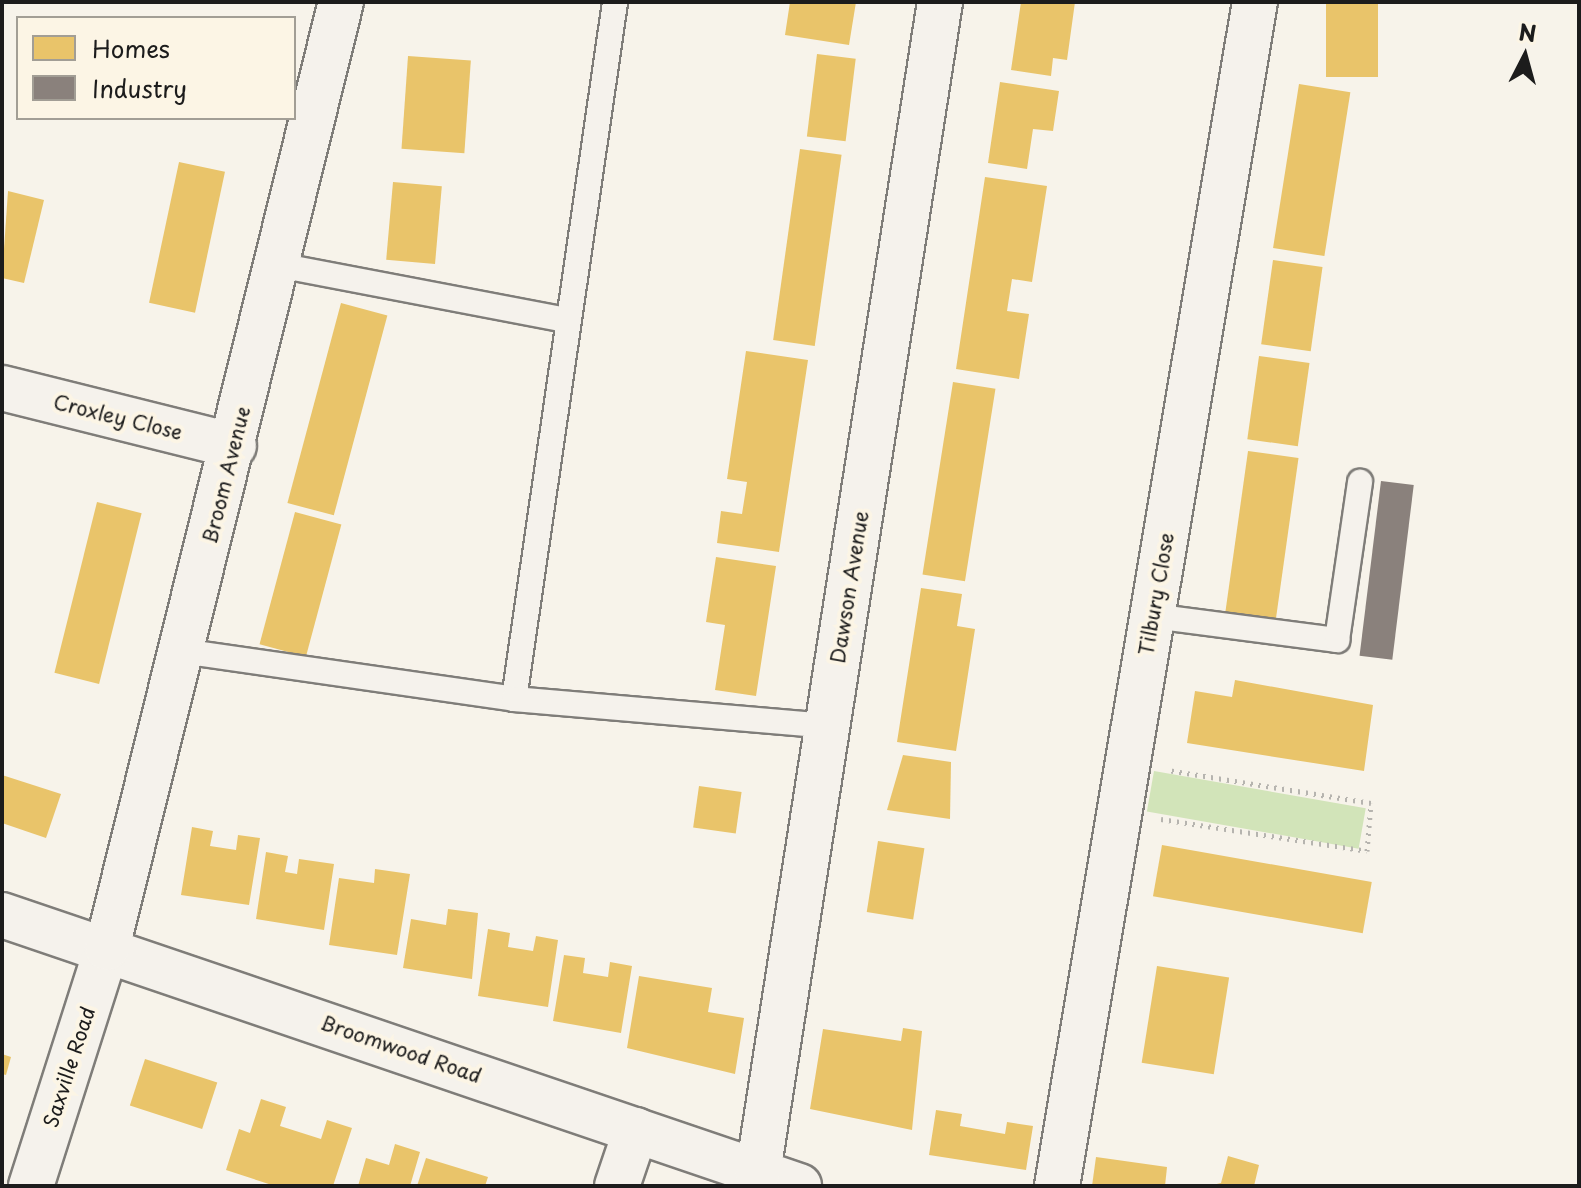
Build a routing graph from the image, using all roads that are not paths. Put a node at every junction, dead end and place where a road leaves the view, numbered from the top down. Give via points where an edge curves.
1 (341, 2) edge
2 (615, 2) edge
3 (940, 2) edge
4 (1255, 2) edge
5 (278, 265) junction
6 (567, 320) junction
7 (2, 388) edge
8 (234, 446) junction
9 (1360, 482) dead end
10 (1152, 616) junction
11 (182, 651) junction
12 (514, 699) junction
13 (827, 726) junction
14 (2, 915) edge
15 (107, 948) junction
16 (636, 1130) junction
17 (758, 1172) junction
18 (31, 1186) edge
19 (617, 1186) edge
20 (799, 1186) edge
21 (1057, 1186) edge

1 - 5 street, Broom Avenue
2 - 6 lane
3 - 13 street, Dawson Avenue
4 - 10 street, Tilbury Close
5 - 6 lane
5 - 8 street, Broom Avenue
6 - 12 lane
7 - 8 street, Croxley Close
8 - 11 street, Broom Avenue
9 - 10 lane via 1337,640
10 - 21 street, Tilbury Close
11 - 12 lane
11 - 15 street, Broom Avenue
12 - 13 lane
13 - 17 street, Dawson Avenue
14 - 15 street, Broomwood Road
15 - 16 street, Broomwood Road
15 - 18 street, Saxville Road
16 - 17 street, Broomwood Road
16 - 19 street
17 - 20 street, Broomwood Road

